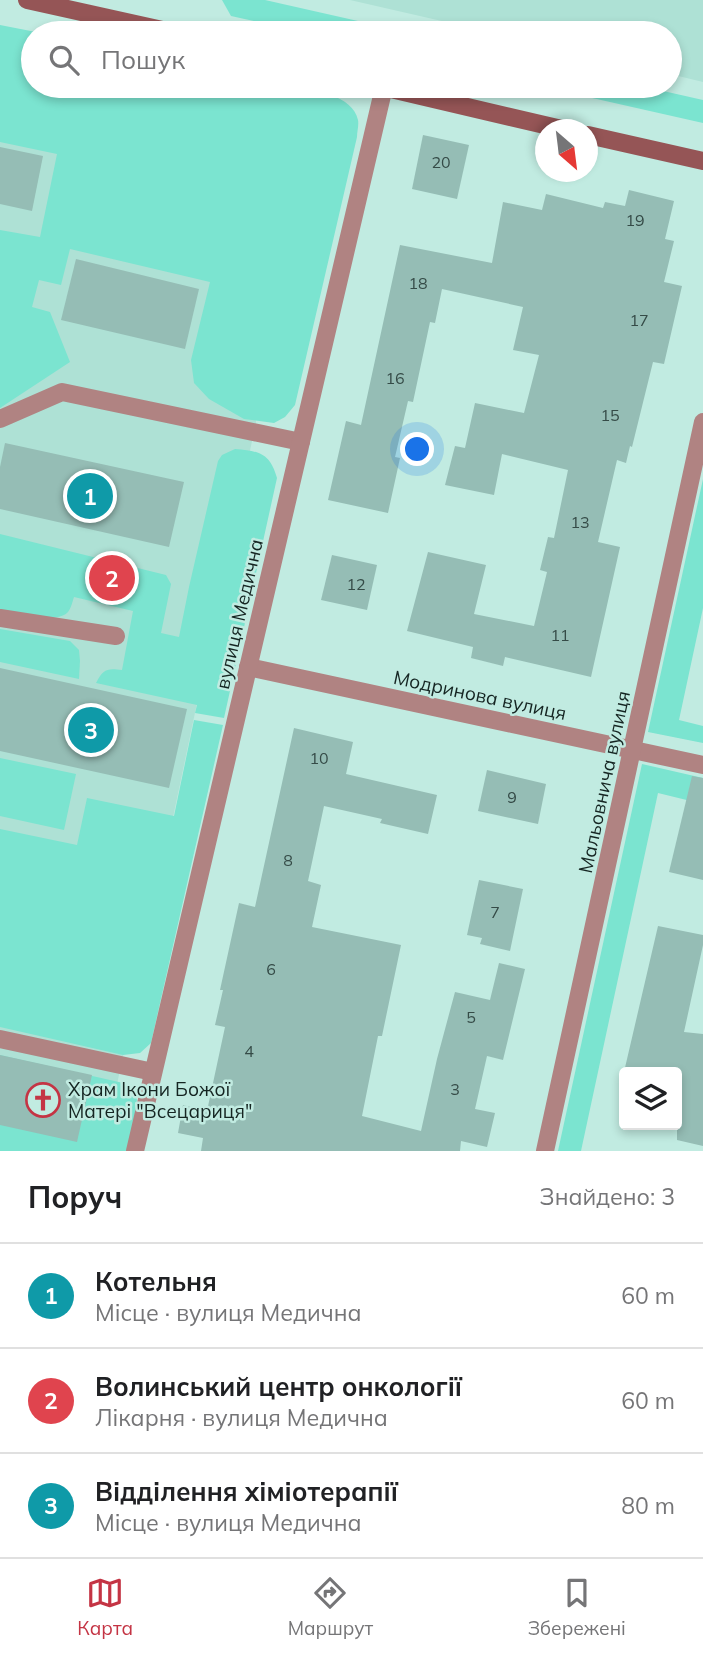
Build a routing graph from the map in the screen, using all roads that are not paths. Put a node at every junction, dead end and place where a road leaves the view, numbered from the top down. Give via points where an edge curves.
1 (27, 0) edge
2 (122, 21) edge
3 (379, 98) edge
4 (428, 98) edge
5 (535, 123) edge
6 (598, 137) edge
7 (703, 161) edge
8 (0, 419) edge
9 (703, 422) edge
10 (301, 442) junction
11 (0, 618) edge
12 (116, 636) dead end
13 (248, 667) junction
14 (632, 749) junction
15 (703, 765) edge
16 (0, 1039) edge
17 (153, 1072) junction
18 (135, 1151) edge
19 (545, 1151) edge

1 - 2 street
3 - 10 street, вулиця Медична
4 - 5 street
6 - 7 street
8 - 10 street via 62,392
9 - 14 street, Мальовнича вулиця
10 - 13 street, вулиця Медична
11 - 12 street
13 - 14 street, Модринова вулиця
13 - 17 street, вулиця Медична
14 - 15 street, Модринова вулиця
14 - 19 street, Мальовнича вулиця
16 - 17 street
17 - 18 street, вулиця Медична

